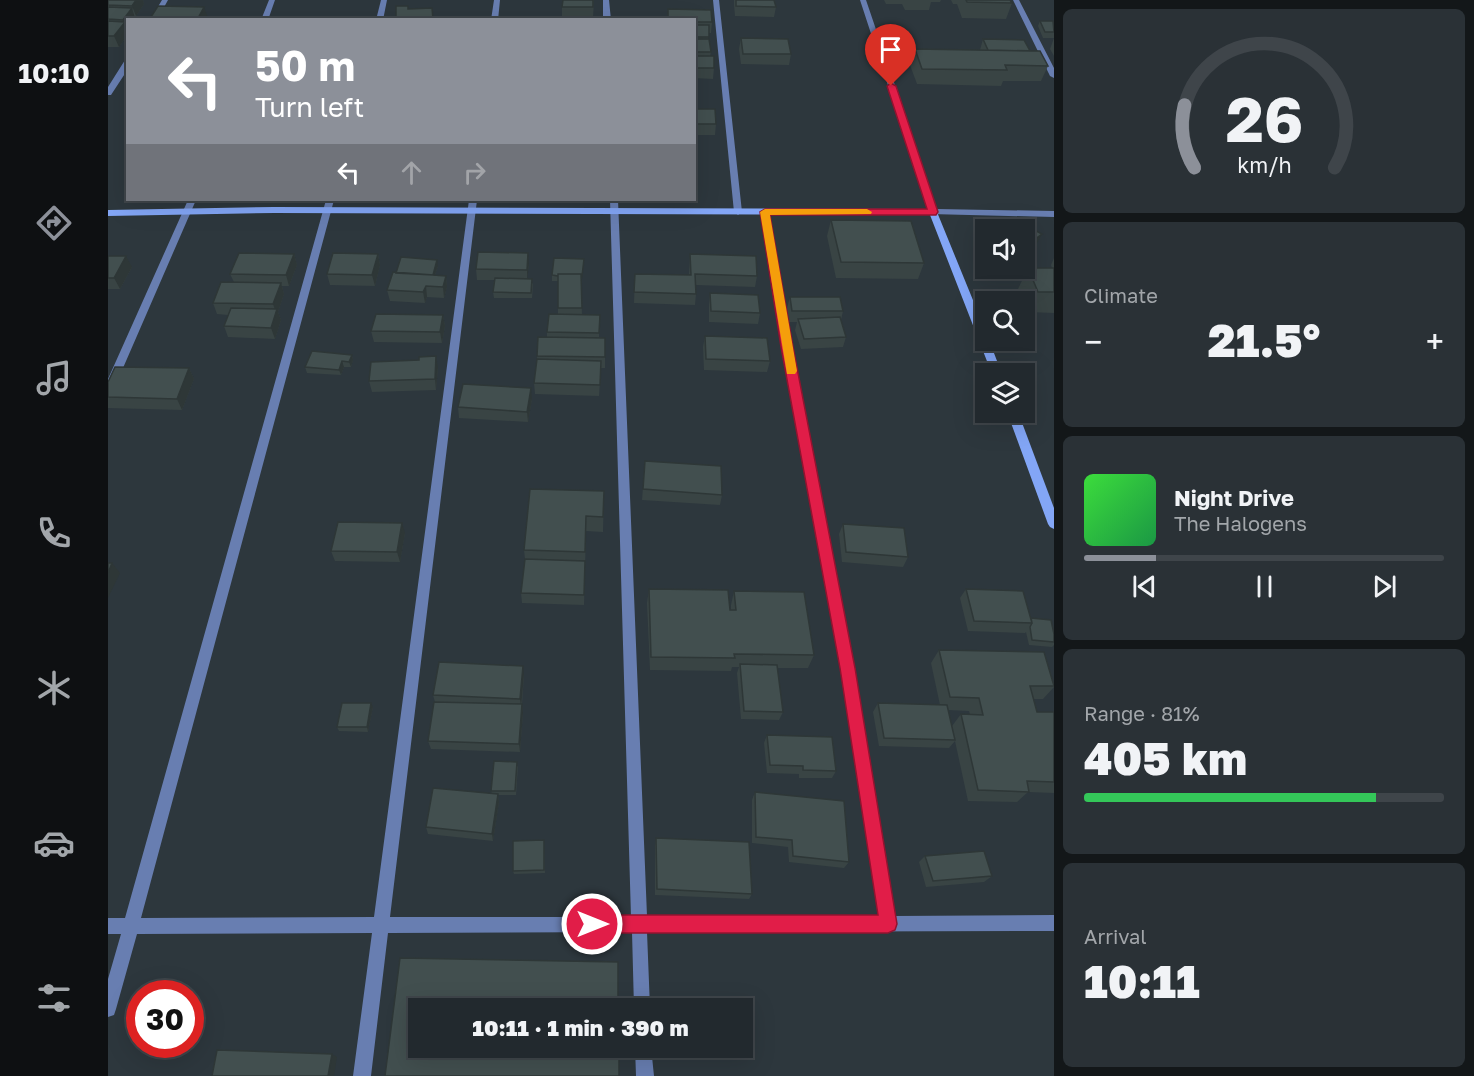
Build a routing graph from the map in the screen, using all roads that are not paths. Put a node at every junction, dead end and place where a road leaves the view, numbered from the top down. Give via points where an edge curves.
1 (165, 0) edge
2 (272, 0) edge
3 (384, 0) edge
4 (497, 0) edge
5 (606, 0) edge
6 (716, 0) edge
7 (862, 0) edge
8 (1016, 0) edge
9 (154, 18) edge
10 (265, 18) edge
11 (380, 18) edge
12 (495, 18) edge
13 (607, 18) edge
14 (126, 65) edge
15 (1054, 75) edge
16 (108, 93) edge
17 (192, 201) edge
18 (328, 205) edge
19 (472, 205) edge
20 (614, 206) edge
21 (187, 212) junction
22 (738, 212) junction
23 (765, 212) junction
24 (933, 212) junction
25 (108, 213) edge
26 (1054, 214) edge
27 (993, 363) edge
28 (108, 391) edge
29 (1016, 423) edge
30 (1054, 524) edge
31 (1054, 923) edge
32 (639, 924) junction
33 (888, 924) junction
34 (381, 925) junction
35 (108, 926) edge
36 (131, 926) junction
37 (642, 998) edge
38 (108, 1009) edge
39 (644, 1058) edge
40 (362, 1076) edge
41 (645, 1076) edge

1 - 9 street
2 - 10 street
3 - 11 street
4 - 12 street
5 - 13 street
6 - 22 street
7 - 24 street
8 - 15 street
14 - 16 street
17 - 21 street
18 - 19 street
18 - 21 street
18 - 36 street
19 - 20 street
19 - 34 street
20 - 22 street
20 - 32 street
21 - 25 street
21 - 28 street
22 - 23 street
23 - 24 street
23 - 33 street via 848,668
24 - 26 street
24 - 27 street
29 - 30 street
31 - 33 street
32 - 33 street
32 - 34 street
32 - 37 street
34 - 36 street
34 - 40 street
35 - 36 street
36 - 38 street
39 - 41 street

